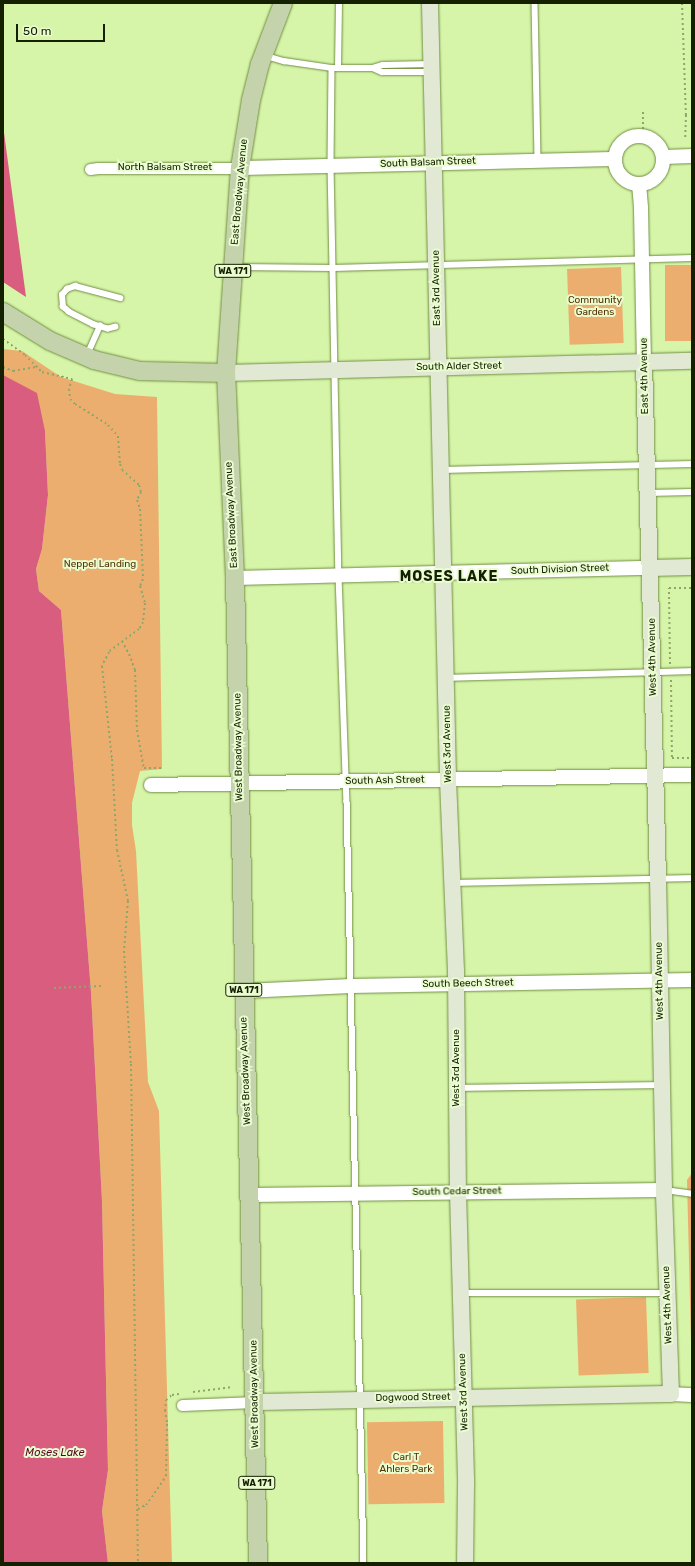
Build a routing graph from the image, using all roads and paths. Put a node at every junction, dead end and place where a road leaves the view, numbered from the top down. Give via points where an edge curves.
1 (283, 3) edge
2 (339, 3) edge
3 (430, 3) edge
4 (535, 3) edge
5 (682, 3) edge
6 (263, 55) junction
7 (332, 68) junction
8 (338, 68) junction
9 (433, 68) junction
10 (643, 112) dead end
11 (643, 129) dead end
12 (685, 139) dead end
13 (692, 156) edge
14 (664, 157) junction
15 (615, 159) junction
16 (538, 160) junction
17 (435, 162) junction
18 (331, 166) junction
19 (240, 168) junction
20 (90, 170) dead end
21 (639, 184) junction
22 (642, 258) junction
23 (692, 258) edge
24 (436, 265) junction
25 (234, 267) junction
26 (334, 268) junction
27 (120, 298) dead end
28 (3, 312) edge
29 (100, 326) junction
30 (116, 327) dead end
31 (3, 339) edge
32 (86, 356) junction
33 (692, 361) edge
34 (644, 363) junction
35 (36, 367) junction
36 (4, 368) edge
37 (439, 368) junction
38 (336, 370) junction
39 (3, 372) edge
40 (226, 373) junction
41 (692, 464) edge
42 (646, 465) junction
43 (441, 470) junction
44 (692, 492) edge
45 (648, 493) junction
46 (692, 567) edge
47 (650, 568) junction
48 (444, 574) junction
49 (339, 576) junction
50 (235, 578) junction
51 (122, 641) junction
52 (653, 671) junction
53 (692, 671) edge
54 (446, 678) junction
55 (163, 768) dead end
56 (692, 775) edge
57 (656, 776) junction
58 (448, 780) junction
59 (346, 781) junction
60 (239, 783) junction
61 (151, 785) dead end
62 (692, 878) edge
63 (658, 879) junction
64 (453, 883) junction
65 (660, 980) junction
66 (692, 980) edge
67 (456, 984) junction
68 (102, 986) dead end
69 (351, 986) junction
70 (54, 988) dead end
71 (244, 991) junction
72 (662, 1085) junction
73 (457, 1088) junction
74 (664, 1190) junction
75 (458, 1192) junction
76 (356, 1194) junction
77 (692, 1194) edge
78 (250, 1196) junction
79 (461, 1293) junction
80 (668, 1293) junction
81 (233, 1387) dead end
82 (191, 1392) dead end
83 (184, 1393) dead end
84 (671, 1394) junction
85 (692, 1395) edge
86 (464, 1397) junction
87 (361, 1400) junction
88 (255, 1402) junction
89 (182, 1405) dead end
90 (138, 1509) junction
91 (138, 1563) edge
92 (258, 1563) edge
93 (364, 1563) edge
94 (465, 1563) edge

1 - 6 main road, East Broadway Avenue / WA 171
2 - 8 lane
3 - 9 main road, East 3rd Avenue
4 - 16 lane
5 - 12 path
6 - 7 lane via 284,61
6 - 19 main road, East Broadway Avenue / WA 171 via 251,100
7 - 8 lane
7 - 18 lane
8 - 9 lane via 373,68 382,72
9 - 17 main road, East 3rd Avenue
10 - 11 path
13 - 14 street
14 - 15 street via 658,144 646,136 638,136 631,137 620,146
14 - 21 street via 657,176
15 - 16 street, South Balsam Street
15 - 21 street via 616,167 625,179
16 - 17 street, South Balsam Street
17 - 18 street, South Balsam Street
17 - 24 main road, East 3rd Avenue
18 - 19 street, South Balsam Street
18 - 26 lane
19 - 20 street, North Balsam Street
19 - 25 main road, East Broadway Avenue / WA 171
21 - 22 street, East 4th Avenue
22 - 23 lane
22 - 24 lane
22 - 34 street, East 4th Avenue
24 - 26 lane
24 - 37 main road, East 3rd Avenue
25 - 26 lane
25 - 40 main road, East Broadway Avenue / WA 171
26 - 38 lane
27 - 29 lane via 75,286 67,289 62,295 63,307 69,312
28 - 32 main road via 50,341
29 - 30 lane via 108,329
29 - 32 lane
31 - 35 path via 25,355
32 - 40 main road via 140,371
33 - 34 main road, South Alder Street
34 - 37 main road, South Alder Street
34 - 42 main road, East 4th Avenue
35 - 36 path via 20,371
35 - 51 path via 48,374 72,379 70,399 108,425 118,436 122,470 139,485 141,492 136,500 140,509 143,579 140,586 145,603 143,622 139,629
36 - 39 path
37 - 38 main road, South Alder Street
37 - 43 main road, East 3rd Avenue
38 - 40 main road, South Alder Street
38 - 49 lane
40 - 50 main road, East Broadway Avenue / WA 171
41 - 42 lane
42 - 43 lane
42 - 45 main road, East 4th Avenue
43 - 48 main road, East 3rd Avenue
44 - 45 lane
45 - 47 main road, East 4th Avenue
46 - 47 main road, South Division Street
47 - 48 street, South Division Street
47 - 52 main road, West 4th Avenue
48 - 49 street, South Division Street
48 - 54 main road, West 3rd Avenue
49 - 50 street, South Division Street
49 - 59 lane
50 - 60 main road, West Broadway Avenue / WA 171
51 - 55 path via 135,670 137,730 144,768
51 - 90 path via 109,652 102,666 112,759 117,850 128,901 124,951 131,1064
52 - 53 lane
52 - 54 lane
52 - 57 main road, West 4th Avenue
54 - 58 main road, West 3rd Avenue
56 - 57 street, South Ash Street
57 - 58 street, South Ash Street
57 - 63 main road, West 4th Avenue
58 - 59 street, South Ash Street
58 - 64 main road, West 3rd Avenue
59 - 60 street, South Ash Street
59 - 69 lane
60 - 61 street, South Ash Street
60 - 71 main road, West Broadway Avenue / WA 171
62 - 63 lane
63 - 64 lane
63 - 65 main road, West 4th Avenue
64 - 67 main road, West 3rd Avenue
65 - 66 street, South Beech Street
65 - 67 street, South Beech Street
65 - 72 main road, West 4th Avenue
67 - 69 street, South Beech Street
67 - 73 main road, West 3rd Avenue
68 - 70 path
69 - 71 street, South Beech Street
69 - 76 lane
71 - 78 main road, West Broadway Avenue / WA 171
72 - 73 lane
72 - 74 main road, West 4th Avenue
73 - 75 main road, West 3rd Avenue
74 - 75 street, South Cedar Street
74 - 77 lane
74 - 80 main road, West 4th Avenue
75 - 76 street, South Cedar Street
75 - 79 main road, West 3rd Avenue
76 - 78 street, South Cedar Street
76 - 87 lane
78 - 88 main road, West Broadway Avenue / WA 171
79 - 80 lane
79 - 86 main road, West 3rd Avenue
80 - 84 main road, West 4th Avenue
81 - 82 path
83 - 90 path via 172,1395 166,1400 166,1476 152,1497
84 - 85 street, Dogwood Street
84 - 86 main road, Dogwood Street
86 - 87 main road, Dogwood Street
86 - 94 main road, West 3rd Avenue
87 - 88 main road, Dogwood Street
87 - 93 lane
88 - 89 street, Dogwood Street
88 - 92 main road, West Broadway Avenue / WA 171
90 - 91 path

